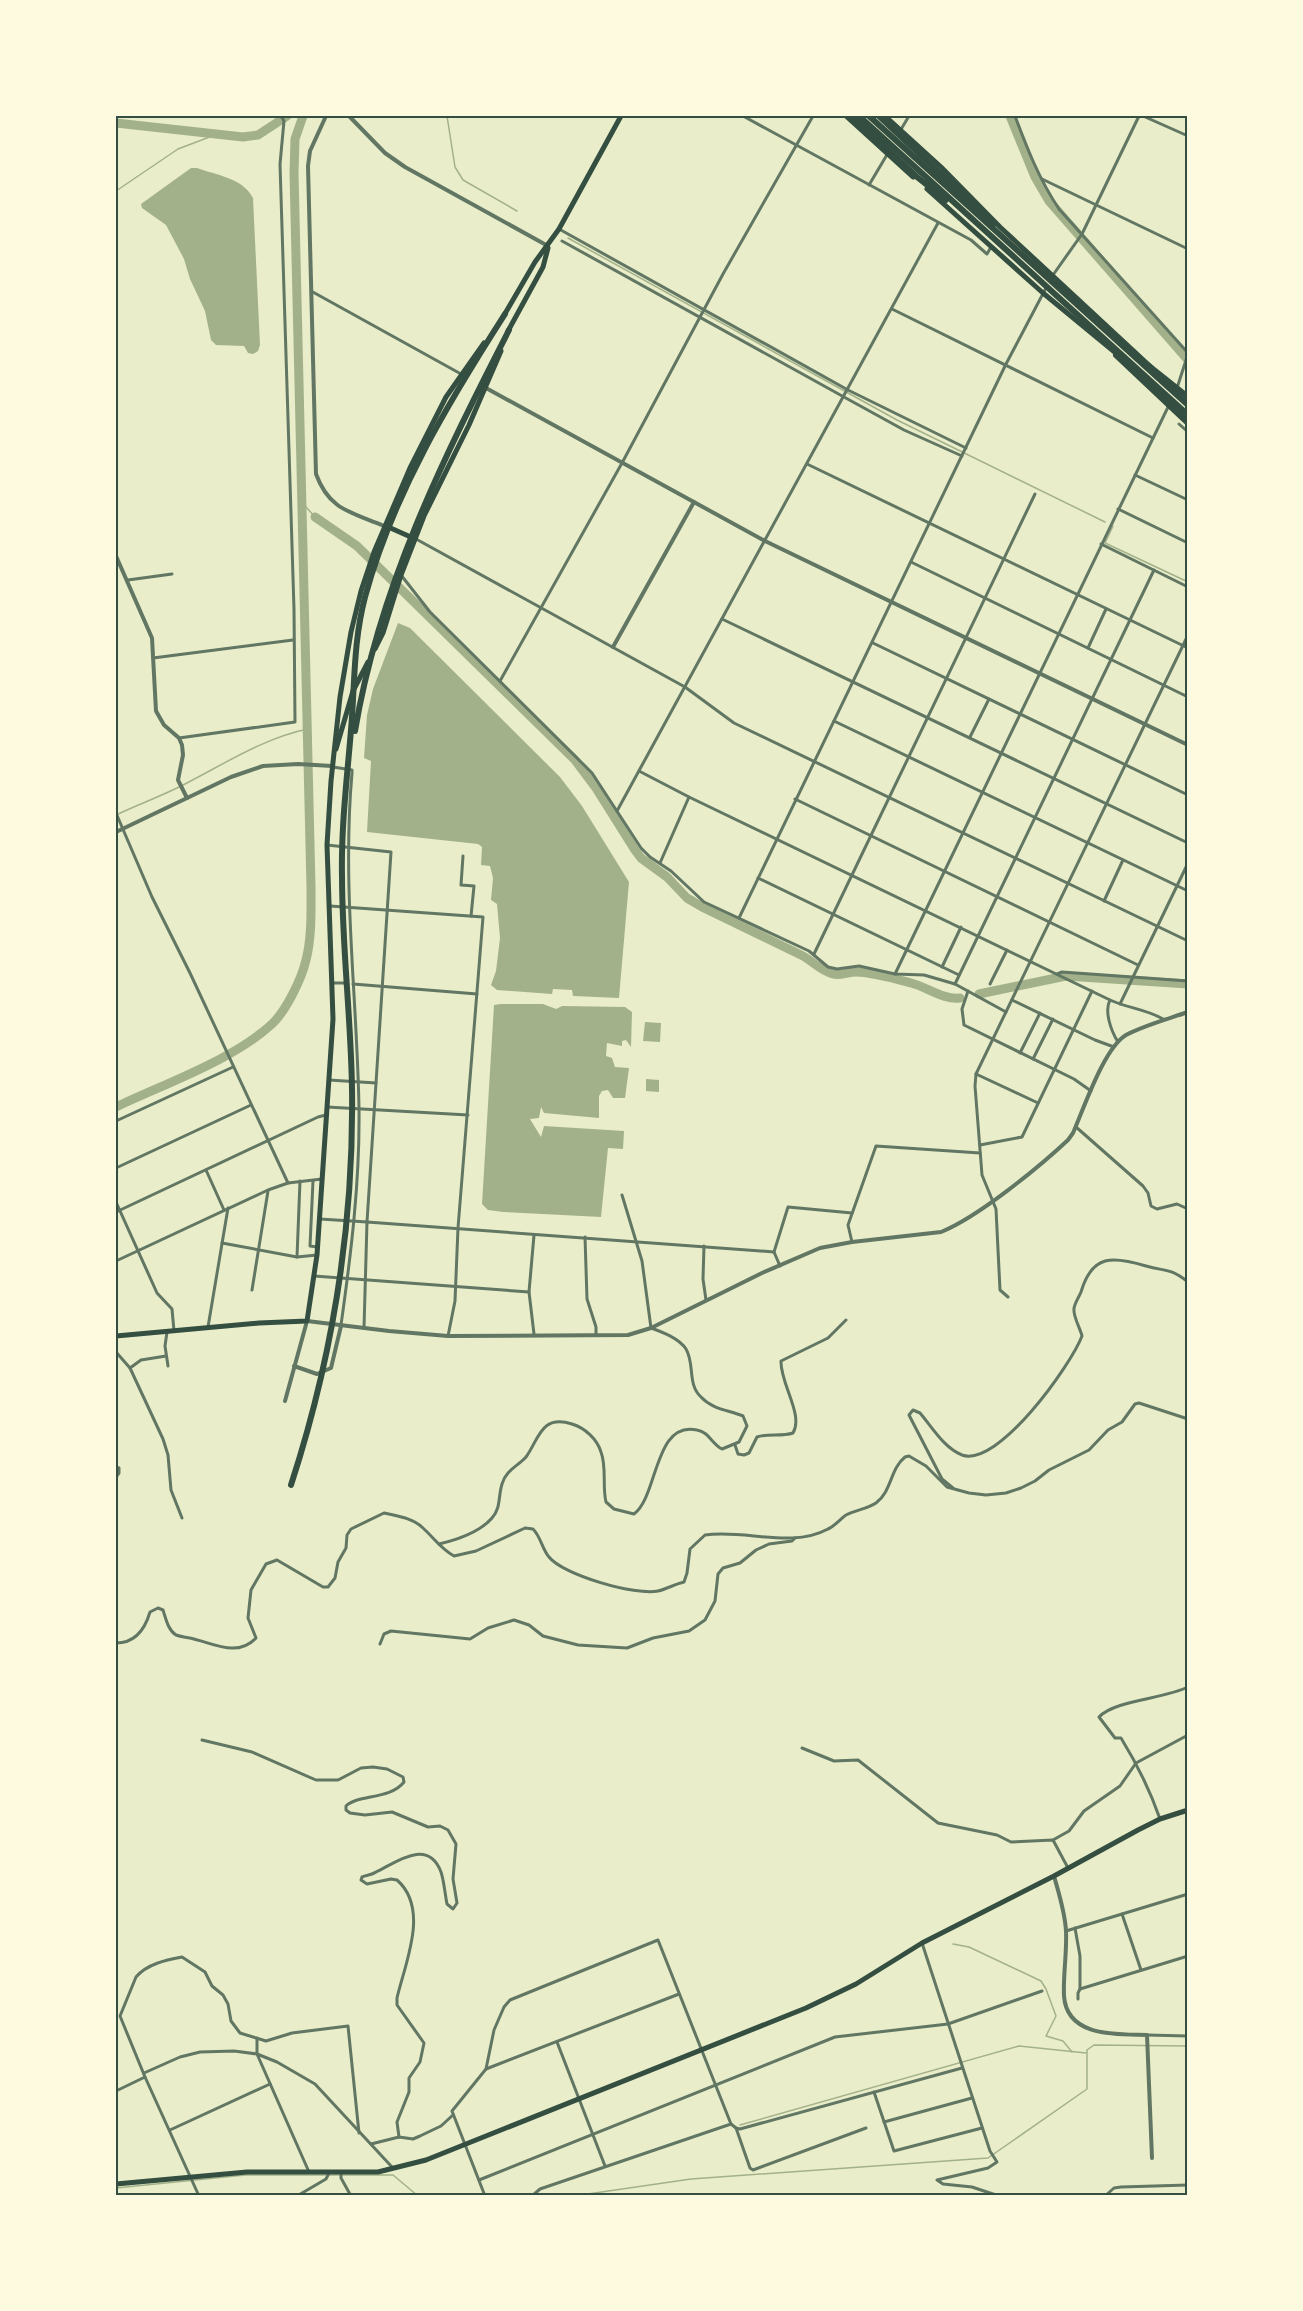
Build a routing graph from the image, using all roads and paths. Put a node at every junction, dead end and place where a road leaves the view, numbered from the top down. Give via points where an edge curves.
1 (203, 116) edge
2 (234, 116) edge
3 (281, 116) edge
4 (326, 116) edge
5 (349, 116) edge
6 (621, 116) edge
7 (743, 116) edge
8 (813, 116) edge
9 (846, 116) edge
10 (852, 116) edge
11 (859, 116) edge
12 (869, 116) edge
13 (879, 116) edge
14 (885, 116) edge
15 (909, 116) edge
16 (1015, 116) edge
17 (1141, 116) edge
18 (901, 130) junction
19 (1188, 136) edge
20 (796, 145) junction
21 (887, 154) junction
22 (1040, 178) junction
23 (869, 184) junction
24 (1096, 205) junction
25 (971, 218) junction
26 (938, 223) junction
27 (559, 229) junction
28 (1082, 234) junction
29 (562, 241) dead end
30 (992, 245) junction
31 (548, 246) junction
32 (1014, 248) junction
33 (1188, 249) edge
34 (1053, 275) junction
35 (311, 291) junction
36 (1043, 293) junction
37 (892, 309) junction
38 (703, 310) junction
39 (506, 314) junction
40 (699, 318) junction
41 (1085, 321) junction
42 (509, 330) junction
43 (1120, 344) junction
44 (1188, 353) edge
45 (1006, 364) junction
46 (461, 374) junction
47 (486, 388) junction
48 (848, 390) junction
49 (1176, 391) junction
50 (844, 397) junction
51 (1188, 397) edge
52 (1171, 402) junction
53 (1188, 404) edge
54 (1188, 416) edge
55 (1188, 423) edge
56 (1179, 424) dead end
57 (1188, 432) edge
58 (1153, 438) junction
59 (966, 448) junction
60 (962, 457) junction
61 (622, 463) junction
62 (807, 464) junction
63 (1135, 475) junction
64 (1035, 494) dead end
65 (1188, 500) edge
66 (694, 502) junction
67 (1118, 509) junction
68 (929, 522) junction
69 (384, 526) junction
70 (415, 538) junction
71 (765, 541) junction
72 (1188, 543) edge
73 (1101, 544) junction
74 (116, 556) edge
75 (1003, 559) junction
76 (911, 562) junction
77 (1154, 570) junction
78 (172, 574) dead end
79 (401, 577) junction
80 (128, 580) junction
81 (1188, 586) edge
82 (1077, 594) junction
83 (984, 597) junction
84 (892, 603) junction
85 (542, 608) junction
86 (1107, 609) junction
87 (722, 619) junction
88 (1130, 620) junction
89 (1058, 633) junction
90 (1188, 635) edge
91 (965, 639) junction
92 (293, 640) junction
93 (872, 643) junction
94 (1183, 645) junction
95 (614, 648) junction
96 (1088, 648) junction
97 (1188, 648) edge
98 (153, 658) junction
99 (1111, 660) junction
100 (1038, 674) junction
101 (947, 678) junction
102 (500, 681) junction
103 (854, 681) junction
104 (1164, 685) junction
105 (685, 687) junction
106 (1188, 697) edge
107 (989, 699) junction
108 (1092, 699) junction
109 (1019, 714) junction
110 (927, 717) junction
111 (834, 721) junction
112 (1145, 724) junction
113 (353, 730) junction
114 (970, 737) junction
115 (179, 738) junction
116 (1073, 739) junction
117 (1188, 745) edge
118 (1001, 752) junction
119 (908, 757) junction
120 (814, 761) junction
121 (1125, 765) junction
122 (332, 766) junction
123 (639, 771) junction
124 (1054, 778) junction
125 (981, 792) junction
126 (1188, 795) edge
127 (689, 797) junction
128 (187, 798) junction
129 (889, 798) junction
130 (795, 799) junction
131 (1106, 804) junction
132 (617, 811) junction
133 (116, 813) edge
134 (1035, 818) junction
135 (123, 829) junction
136 (116, 832) edge
137 (962, 833) junction
138 (871, 836) junction
139 (778, 840) junction
140 (1087, 843) junction
141 (1188, 843) edge
142 (327, 845) junction
143 (347, 847) junction
144 (463, 856) dead end
145 (1016, 859) junction
146 (1123, 860) junction
147 (660, 863) junction
148 (1188, 863) edge
149 (943, 871) junction
150 (852, 875) junction
151 (758, 878) junction
152 (1068, 883) junction
153 (1176, 886) junction
154 (1188, 891) edge
155 (997, 897) junction
156 (1104, 901) junction
157 (330, 906) junction
158 (349, 907) junction
159 (388, 910) junction
160 (925, 910) junction
161 (833, 915) junction
162 (471, 916) junction
163 (739, 918) junction
164 (1050, 922) junction
165 (961, 927) junction
166 (1157, 927) junction
167 (979, 936) junction
168 (1188, 941) edge
169 (906, 950) junction
170 (1007, 950) junction
171 (814, 954) junction
172 (1030, 961) junction
173 (1138, 965) junction
174 (942, 967) junction
175 (895, 974) junction
176 (1057, 974) junction
177 (959, 975) junction
178 (1133, 976) junction
179 (1188, 981) edge
180 (333, 982) junction
181 (353, 984) junction
182 (955, 984) junction
183 (990, 984) dead end
184 (384, 986) junction
185 (968, 991) junction
186 (1092, 991) junction
187 (477, 994) junction
188 (1110, 999) junction
189 (1012, 1000) junction
190 (1120, 1004) junction
191 (1006, 1012) junction
192 (1188, 1012) edge
193 (1040, 1013) junction
194 (1053, 1019) junction
195 (1165, 1020) junction
196 (1074, 1029) junction
197 (992, 1040) junction
198 (1118, 1042) junction
199 (1114, 1047) junction
200 (1020, 1053) junction
201 (1033, 1059) junction
202 (233, 1067) junction
203 (1055, 1069) junction
204 (976, 1074) junction
205 (329, 1080) junction
206 (358, 1082) junction
207 (376, 1083) junction
208 (1091, 1091) junction
209 (1038, 1103) junction
210 (251, 1105) junction
211 (327, 1107) junction
212 (359, 1109) junction
213 (374, 1110) junction
214 (327, 1115) junction
215 (468, 1115) junction
216 (116, 1121) edge
217 (1076, 1127) junction
218 (268, 1140) junction
219 (980, 1145) junction
220 (981, 1153) junction
221 (116, 1168) edge
222 (206, 1170) junction
223 (322, 1179) junction
224 (313, 1180) junction
225 (300, 1181) junction
226 (288, 1183) junction
227 (268, 1190) junction
228 (622, 1195) dead end
229 (993, 1200) junction
230 (116, 1202) edge
231 (226, 1209) junction
232 (1188, 1209) edge
233 (117, 1211) edge
234 (852, 1213) junction
235 (319, 1219) junction
236 (354, 1221) junction
237 (366, 1222) junction
238 (458, 1228) junction
239 (534, 1234) junction
240 (585, 1237) junction
241 (636, 1242) junction
242 (852, 1242) junction
243 (222, 1243) junction
244 (704, 1246) junction
245 (317, 1247) junction
246 (139, 1250) junction
247 (258, 1250) junction
248 (774, 1252) junction
249 (316, 1255) junction
250 (297, 1257) junction
251 (116, 1261) edge
252 (780, 1266) junction
253 (314, 1276) junction
254 (347, 1278) junction
255 (365, 1280) junction
256 (1188, 1282) edge
257 (454, 1286) junction
258 (252, 1290) dead end
259 (529, 1292) junction
260 (1008, 1297) dead end
261 (706, 1300) junction
262 (846, 1320) dead end
263 (308, 1321) junction
264 (341, 1325) junction
265 (208, 1327) junction
266 (364, 1328) junction
267 (651, 1328) junction
268 (174, 1331) junction
269 (167, 1332) junction
270 (534, 1334) junction
271 (116, 1335) edge
272 (596, 1335) junction
273 (448, 1336) junction
274 (116, 1352) edge
275 (166, 1356) junction
276 (168, 1366) dead end
277 (294, 1366) junction
278 (130, 1368) junction
279 (285, 1401) dead end
280 (1188, 1419) edge
281 (735, 1445) junction
282 (116, 1467) edge
283 (116, 1477) edge
284 (293, 1485) dead end
285 (957, 1491) junction
286 (182, 1518) dead end
287 (795, 1538) junction
288 (439, 1544) junction
289 (116, 1643) edge
290 (380, 1644) dead end
291 (1188, 1687) edge
292 (1188, 1735) edge
293 (202, 1740) dead end
294 (802, 1748) dead end
295 (1136, 1763) junction
296 (1188, 1810) edge
297 (1160, 1819) junction
298 (1053, 1840) junction
299 (1068, 1868) junction
300 (1054, 1876) junction
301 (1188, 1894) edge
302 (1122, 1914) junction
303 (1076, 1928) junction
304 (1066, 1931) junction
305 (922, 1944) junction
306 (1188, 1956) edge
307 (1141, 1970) junction
308 (1080, 1989) junction
309 (1042, 1991) dead end
310 (680, 1994) junction
311 (1078, 1999) dead end
312 (948, 2024) junction
313 (1147, 2035) junction
314 (1188, 2036) edge
315 (257, 2038) junction
316 (556, 2042) junction
317 (701, 2050) junction
318 (257, 2055) junction
319 (963, 2067) junction
320 (486, 2069) junction
321 (145, 2075) junction
322 (270, 2084) junction
323 (715, 2085) junction
324 (116, 2091) edge
325 (874, 2092) junction
326 (972, 2098) junction
327 (578, 2099) junction
328 (453, 2115) junction
329 (884, 2122) junction
330 (731, 2124) junction
331 (736, 2128) junction
332 (866, 2128) dead end
333 (982, 2128) junction
334 (170, 2130) junction
335 (359, 2133) junction
336 (591, 2134) junction
337 (399, 2137) junction
338 (371, 2144) junction
339 (465, 2144) junction
340 (1152, 2158) dead end
341 (605, 2166) junction
342 (393, 2169) junction
343 (309, 2172) junction
344 (329, 2172) junction
345 (341, 2172) junction
346 (191, 2176) junction
347 (479, 2180) junction
348 (116, 2184) edge
349 (1188, 2185) edge
350 (997, 2195) edge
351 (199, 2196) edge
352 (297, 2196) edge
353 (351, 2196) edge
354 (485, 2196) edge
355 (532, 2196) edge
356 (974, 2196) edge
357 (1104, 2196) edge

1 - 2 street
3 - 92 street
4 - 35 street via 310,151 308,166
5 - 31 street via 385,153 405,167
6 - 27 main road
7 - 20 street
8 - 20 street
9 - 21 main road
10 - 25 highway via 917,177
11 - 25 highway
12 - 32 highway
13 - 32 highway via 992,222
14 - 18 main road
15 - 18 street
16 - 22 street
17 - 19 street
17 - 24 street
18 - 21 street
18 - 34 main road
20 - 23 street
20 - 38 street
21 - 23 street
21 - 30 main road
22 - 24 street
22 - 28 street
23 - 26 street
24 - 28 street
24 - 33 street
25 - 41 highway
26 - 30 street via 971,240 987,254
26 - 37 street
27 - 31 main road
27 - 38 street
28 - 34 street
28 - 44 street
29 - 40 street
30 - 36 main road
31 - 39 main road
31 - 42 main road via 543,267
32 - 43 highway
34 - 36 street
34 - 49 main road
35 - 46 street
35 - 69 street via 316,474 330,500
36 - 45 street
36 - 52 main road
37 - 45 street
37 - 48 street
38 - 40 street
38 - 48 street
39 - 46 main road
39 - 113 highway via 440,419 415,468 374,568 356,646
40 - 50 street
40 - 61 street
41 - 54 highway
41 - 55 highway
42 - 47 main road
42 - 113 highway via 435,478 398,568
43 - 51 highway
43 - 53 highway
44 - 49 street
45 - 58 street
45 - 59 street
46 - 69 main road via 422,444
47 - 61 street
47 - 70 main road
48 - 50 street
48 - 59 street
49 - 52 street
49 - 53 main road
50 - 60 street
50 - 62 street
52 - 54 main road
52 - 58 street
56 - 57 street
58 - 63 street
59 - 60 street
60 - 68 street
61 - 66 street
61 - 85 street
62 - 68 street
62 - 71 street
63 - 65 street
63 - 67 street
64 - 75 street
66 - 71 street
66 - 95 street
67 - 72 street
67 - 73 street
68 - 75 street
68 - 76 street
69 - 70 main road
69 - 122 main road via 351,632
70 - 79 main road
70 - 85 street
71 - 84 street
71 - 87 street
73 - 77 street
73 - 82 street
74 - 80 street
75 - 82 street
75 - 83 street
76 - 83 street
76 - 84 street
77 - 81 street
77 - 88 street
78 - 80 street
79 - 102 street via 430,612
79 - 122 main road via 383,633 352,691
80 - 98 street via 150,633
82 - 86 street
82 - 89 street
83 - 89 street
83 - 91 street
84 - 91 street
84 - 93 street
85 - 95 street
85 - 102 street
86 - 88 street
86 - 96 street
87 - 103 street
87 - 105 street
88 - 94 street
88 - 99 street
89 - 96 street
89 - 100 street
90 - 94 street
91 - 100 street
91 - 101 street
92 - 98 street
92 - 115 street via 295,722
93 - 101 street
93 - 103 street
94 - 97 street
94 - 104 street
95 - 105 street
96 - 99 street
98 - 115 street via 156,711
99 - 104 street
99 - 108 street
100 - 108 street
100 - 109 street
101 - 107 street
101 - 110 street
102 - 132 street via 587,768
103 - 110 street
103 - 111 street
104 - 106 street
104 - 112 street
105 - 120 street via 734,723
105 - 123 street
107 - 109 street
107 - 114 street
108 - 112 street
108 - 116 street
109 - 116 street
109 - 118 street
110 - 114 street
110 - 119 street
111 - 119 street
111 - 120 street
112 - 117 street
112 - 121 street
113 - 284 highway via 345,854 355,1088 351,1216 331,1350
114 - 118 street
115 - 128 street via 183,749 178,780
116 - 121 street
116 - 124 street
118 - 124 street
118 - 125 street
119 - 125 street
119 - 129 street
120 - 129 street
120 - 130 street
121 - 126 street
121 - 131 street
122 - 128 street via 263,766
122 - 142 main road
122 - 143 street via 352,770
123 - 127 street
123 - 132 street
124 - 131 street
124 - 134 street
125 - 134 street
125 - 137 street
127 - 139 street
127 - 147 street
128 - 135 street
129 - 137 street
129 - 138 street
130 - 138 street
130 - 139 street
131 - 140 street
131 - 141 street
132 - 147 street via 641,848
133 - 135 street
134 - 140 street
134 - 145 street
135 - 136 street
135 - 202 street
137 - 145 street
137 - 149 street
138 - 149 street
138 - 150 street
139 - 150 street
139 - 151 street
140 - 146 street
140 - 152 street
142 - 143 street
142 - 157 main road
143 - 158 street
143 - 159 street via 391,852
144 - 162 street via 461,885 474,886
145 - 152 street
145 - 155 street
146 - 153 street
146 - 156 street
147 - 163 street via 704,902
148 - 153 street
149 - 155 street
149 - 160 street
150 - 160 street
150 - 161 street
151 - 161 street
151 - 163 street
152 - 156 street
152 - 164 street
153 - 154 street
153 - 166 street
155 - 164 street
155 - 167 street
156 - 166 street
157 - 158 street
157 - 180 main road
158 - 159 street
158 - 181 street
159 - 162 street
159 - 184 street
160 - 165 street
160 - 169 street
161 - 169 street
161 - 171 street
162 - 187 street via 483,917
163 - 171 street
164 - 172 street
164 - 173 street
165 - 167 street
165 - 174 street
166 - 168 street
166 - 173 street
167 - 170 street
167 - 177 street
169 - 174 street
169 - 175 street
170 - 172 street
170 - 183 street
171 - 175 street via 837,969 859,966
172 - 176 street
172 - 189 street
173 - 178 street
174 - 177 street
175 - 182 street via 924,975
176 - 178 street
176 - 186 street
177 - 182 street
178 - 179 street
178 - 190 street
180 - 181 street
180 - 205 main road
181 - 184 street
181 - 206 street
182 - 185 street
184 - 187 street
184 - 207 street
185 - 191 street
185 - 197 street via 962,1009 964,1025
186 - 188 street
186 - 196 street
187 - 215 street
188 - 190 street
188 - 198 street via 1107,1008
189 - 191 street
189 - 193 street
190 - 195 street
191 - 197 street
192 - 195 street
193 - 194 street
193 - 200 street
194 - 196 street
194 - 201 street
195 - 198 street
196 - 199 street
196 - 203 street
197 - 200 street
197 - 204 street
198 - 199 street
199 - 208 street
200 - 201 street
201 - 203 street
202 - 210 street
202 - 216 street
203 - 208 street
203 - 209 street
204 - 209 street
204 - 219 street
205 - 206 street
205 - 211 main road
206 - 207 street
206 - 212 street
207 - 213 street
208 - 217 street
209 - 219 street via 1022,1137
210 - 218 street
210 - 221 street
211 - 212 street
211 - 214 main road
212 - 213 street
212 - 236 street
213 - 215 street
213 - 237 street
214 - 218 street
214 - 223 main road
215 - 238 street
217 - 229 street via 1055,1152
217 - 232 street via 1143,1186 1151,1206 1157,1209 1177,1204
218 - 222 street
218 - 226 street
219 - 220 street
220 - 229 street via 984,1182
220 - 234 street via 876,1146
222 - 231 street
222 - 233 street
223 - 224 street
223 - 235 main road
224 - 225 street
224 - 245 street via 310,1246
225 - 226 street
225 - 250 street
226 - 227 street
227 - 231 street
227 - 247 street
228 - 241 street
229 - 242 street via 940,1232
229 - 260 street via 998,1222 1000,1290
230 - 233 street
231 - 243 street
231 - 246 street
233 - 246 street
234 - 242 street via 848,1225
234 - 248 street via 788,1207
235 - 236 street
235 - 245 main road
236 - 237 street
236 - 254 street
237 - 238 street
237 - 255 street
238 - 239 street
238 - 257 street
239 - 240 street
239 - 259 street
240 - 241 street
240 - 272 street via 587,1299
241 - 244 street
241 - 267 street via 644,1268
242 - 252 street via 820,1248
243 - 247 street
243 - 265 street
244 - 248 street
244 - 261 street
245 - 249 main road
246 - 251 street
246 - 268 street via 157,1293 172,1309
247 - 250 street
247 - 258 street
248 - 252 street
249 - 250 street
249 - 253 main road
252 - 261 street
253 - 254 street
253 - 263 main road
254 - 255 street
254 - 264 street
255 - 257 street
255 - 266 street
256 - 285 street via 1175,1272 1121,1258 1094,1267 1088,1272 1074,1309 1082,1336 1074,1353 1023,1421 978,1455 964,1455 950,1447 920,1413 911,1411 909,1415 942,1479
257 - 259 street
257 - 273 street
259 - 270 street
261 - 267 street
262 - 281 street via 828,1338 781,1361 797,1421 793,1433 757,1437 744,1455 738,1454
263 - 264 street
263 - 265 main road
263 - 277 street
264 - 266 street
264 - 277 street via 331,1368 317,1374
265 - 268 main road
266 - 273 street
267 - 272 street via 628,1335
267 - 281 street via 686,1349 698,1395 746,1420 747,1426
268 - 269 main road
269 - 271 main road
269 - 275 street
270 - 272 street
270 - 273 street
274 - 278 street
275 - 276 street
275 - 278 street via 141,1360
277 - 279 street
278 - 286 street via 163,1439 171,1490
280 - 285 street via 1135,1404 1122,1422 1089,1450 1021,1488 996,1495
281 - 288 street via 722,1449 694,1429 674,1435 663,1448 640,1509 634,1514 624,1513 606,1502 604,1462 591,1436 563,1421 550,1425 538,1433 525,1458 502,1482 499,1508 491,1520 458,1540
282 - 283 street via 120,1473
285 - 287 street via 938,1481 926,1466 905,1457 887,1492 874,1504 846,1515 829,1529
287 - 288 street via 705,1535 690,1549 684,1582 657,1591 591,1580 562,1569 531,1528 464,1556 454,1556
287 - 290 street via 769,1544 740,1563 723,1568 718,1574 710,1611 705,1620 689,1631 627,1648 578,1645 543,1636 514,1620 470,1639 391,1631 384,1634
288 - 289 street via 411,1520 384,1513 347,1534 346,1548 328,1587 277,1560 266,1564 251,1590 248,1618 256,1638 249,1645 234,1650 176,1635 163,1610 158,1608 150,1612 138,1636
291 - 295 street via 1115,1707 1100,1715
292 - 295 street
293 - 337 street via 252,1752 316,1780 338,1780 361,1768 394,1772 403,1777 400,1787 349,1803 346,1810 365,1815 392,1812 428,1827 440,1826 453,1836 457,1903 453,1909 447,1905 441,1872 430,1858 420,1854 396,1860 361,1880 367,1884 397,1880 412,1908 414,1931 397,2006 424,2043 424,2050 409,2078 409,2092 397,2122
294 - 298 street via 834,1761 858,1760 938,1823 997,1835 1011,1842
295 - 297 street
295 - 298 street via 1120,1786 1084,1811 1069,1832
296 - 297 main road
297 - 299 main road
298 - 299 street
299 - 300 main road
300 - 304 street
300 - 305 main road
301 - 302 street
302 - 303 street
302 - 307 street
303 - 304 street
303 - 308 street
304 - 313 street via 1064,1994 1072,2017 1084,2027 1106,2034
305 - 312 street
305 - 317 main road via 828,1998
306 - 307 street
307 - 308 street
308 - 311 street
309 - 312 street
310 - 316 street
310 - 317 street
310 - 320 street via 658,1940 653,1941 510,2000 494,2030
312 - 319 street
312 - 323 street via 835,2037
313 - 314 street
313 - 340 street
315 - 318 street
315 - 321 street via 240,2033 223,1995 212,1986 206,1972 182,1957 169,1960 140,1972 120,2016
315 - 335 street via 266,2041 292,2033 348,2026
316 - 320 street
316 - 327 street
317 - 323 street
317 - 327 main road
318 - 321 street via 200,2052 180,2057
318 - 322 street
318 - 335 street via 288,2067 315,2084
319 - 325 street
319 - 326 street
320 - 328 street via 452,2111
321 - 324 street
321 - 334 street
322 - 334 street
322 - 343 street
323 - 330 street
323 - 336 street
325 - 329 street
325 - 331 street
326 - 329 street
326 - 333 street
327 - 336 street
327 - 339 main road
328 - 337 street via 441,2126 413,2139
328 - 339 street
329 - 333 street via 894,2151
330 - 331 street
330 - 341 street
331 - 332 street via 753,2170
333 - 350 street via 998,2162 937,2180
334 - 346 street
335 - 338 street
336 - 341 street
336 - 347 street
337 - 338 street
338 - 342 street
339 - 342 main road
339 - 347 street
341 - 355 street via 540,2189
342 - 345 main road
343 - 344 main road
343 - 346 main road
344 - 345 main road
344 - 352 street via 326,2179
345 - 353 street
346 - 348 main road
346 - 351 street
347 - 354 street
349 - 357 street via 1113,2188
350 - 356 street

